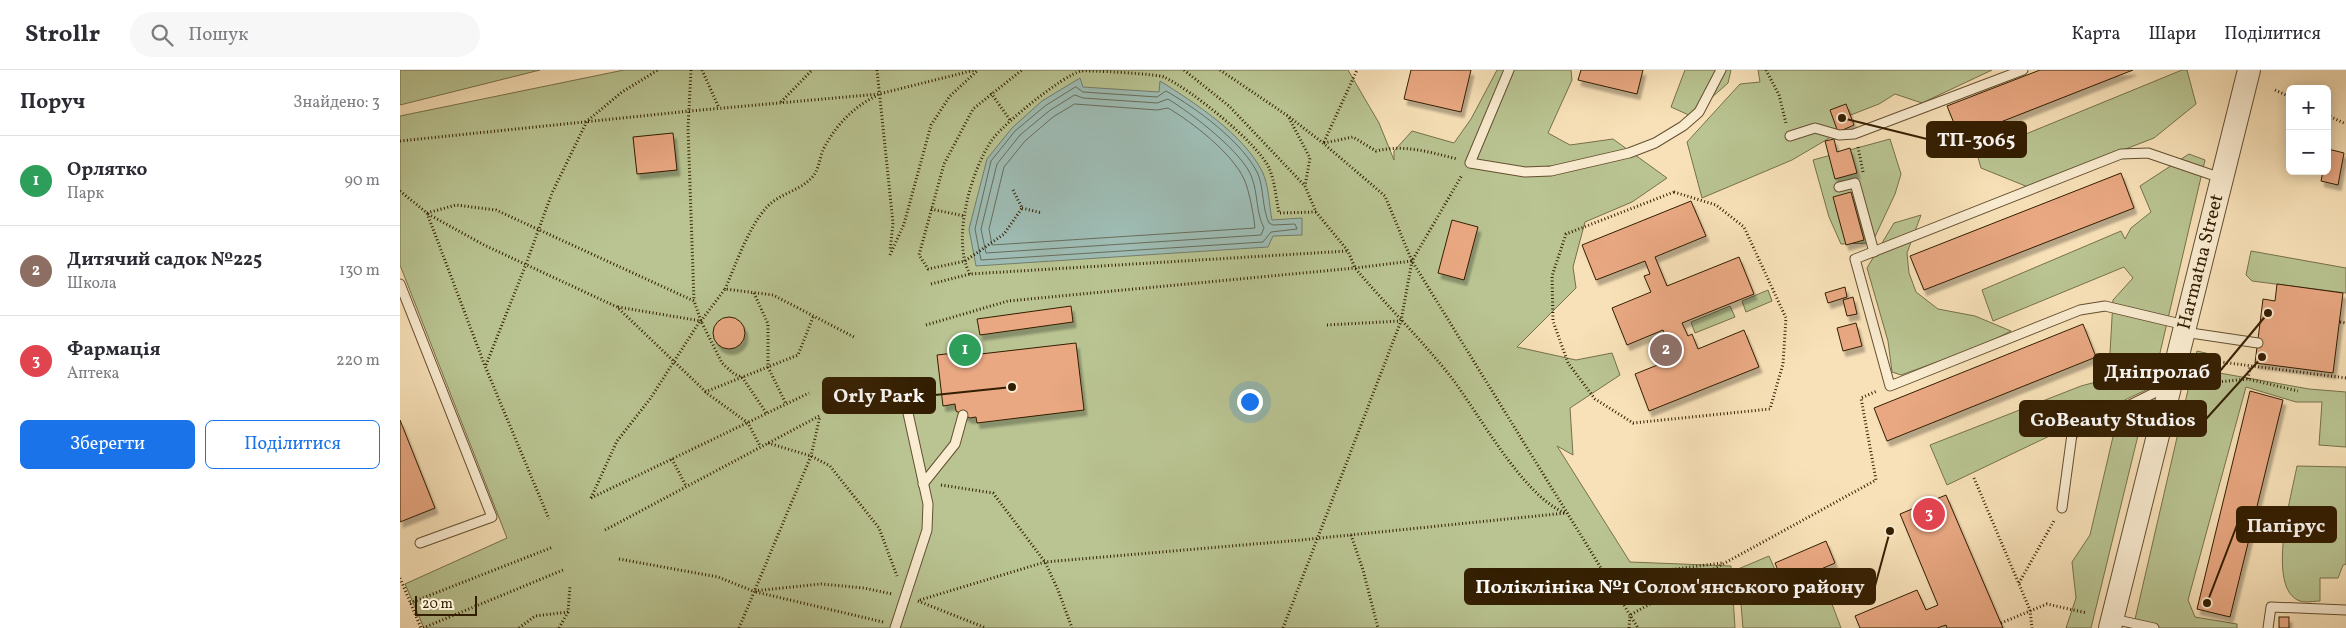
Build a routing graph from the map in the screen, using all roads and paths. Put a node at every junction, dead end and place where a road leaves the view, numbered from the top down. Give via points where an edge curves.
1 (658, 70) edge
2 (692, 70) edge
3 (702, 70) edge
4 (812, 70) edge
5 (877, 70) edge
6 (977, 70) edge
7 (1022, 70) edge
8 (1184, 70) edge
9 (1220, 70) edge
10 (1357, 70) edge
11 (1509, 70) edge
12 (1721, 70) edge
13 (1766, 70) edge
14 (2023, 70) edge
15 (2249, 70) edge
16 (1140, 72) edge
17 (2274, 90) dead end
18 (991, 93) junction
19 (879, 94) junction
20 (2286, 95) edge
21 (781, 102) junction
22 (719, 108) junction
23 (690, 111) junction
24 (1288, 116) junction
25 (2331, 117) edge
26 (1010, 120) junction
27 (587, 121) junction
28 (2346, 124) edge
29 (1854, 134) junction
30 (1790, 136) joint
31 (400, 141) edge
32 (1323, 143) junction
33 (1470, 163) junction
34 (2221, 178) junction
35 (1855, 183) junction
36 (1305, 186) junction
37 (1839, 187) dead end
38 (1013, 190) dead end
39 (400, 191) edge
40 (1674, 192) joint
41 (1022, 208) junction
42 (931, 210) junction
43 (1316, 212) junction
44 (427, 213) junction
45 (1042, 213) dead end
46 (964, 216) junction
47 (539, 229) junction
48 (1348, 251) junction
49 (1874, 252) junction
50 (965, 261) junction
51 (1412, 261) junction
52 (526, 264) junction
53 (1355, 268) junction
54 (970, 274) junction
55 (400, 284) edge
56 (931, 284) dead end
57 (725, 289) junction
58 (754, 293) junction
59 (694, 301) junction
60 (618, 307) junction
61 (813, 317) junction
62 (701, 321) junction
63 (1400, 321) junction
64 (2340, 322) dead end
65 (2346, 323) edge
66 (926, 325) dead end
67 (1327, 325) dead end
68 (2184, 328) junction
69 (854, 338) dead end
70 (2258, 343) dead end
71 (2213, 361) dead end
72 (674, 363) junction
73 (485, 366) junction
74 (768, 366) junction
75 (2250, 366) junction
76 (742, 377) junction
77 (2346, 378) edge
78 (2248, 379) junction
79 (2208, 383) dead end
80 (2171, 385) junction
81 (1890, 386) junction
82 (706, 392) junction
83 (2298, 392) dead end
84 (809, 393) dead end
85 (786, 404) junction
86 (906, 404) dead end
87 (767, 414) junction
88 (963, 415) dead end
89 (748, 423) junction
90 (767, 442) junction
91 (760, 446) junction
92 (811, 456) junction
93 (672, 459) junction
94 (1974, 478) dead end
95 (923, 484) junction
96 (686, 486) junction
97 (2062, 508) joint
98 (1566, 513) junction
99 (549, 519) dead end
100 (605, 530) dead end
101 (1351, 535) junction
102 (1315, 539) junction
103 (420, 543) dead end
104 (552, 548) dead end
105 (619, 559) dead end
106 (1044, 562) junction
107 (1725, 563) junction
108 (563, 570) dead end
109 (400, 578) edge
110 (1606, 578) junction
111 (2019, 584) junction
112 (570, 586) dead end
113 (753, 591) junction
114 (905, 597) junction
115 (916, 601) junction
116 (410, 603) junction
117 (2030, 610) junction
118 (2346, 610) edge
119 (568, 612) junction
120 (2087, 613) dead end
121 (1630, 615) junction
122 (2001, 622) dead end
123 (2111, 623) edge
124 (895, 627) edge
125 (422, 628) edge
126 (519, 628) edge
127 (559, 628) edge
128 (739, 628) edge
129 (986, 628) edge
130 (1072, 628) edge
131 (1283, 628) edge
132 (1378, 628) edge
133 (1629, 628) edge
134 (1638, 628) edge
135 (2032, 628) edge
136 (2154, 628) edge
137 (2268, 628) edge

1 - 27 path via 622,92
2 - 23 path
3 - 22 path
4 - 21 path
5 - 19 path
6 - 19 path
6 - 19 path via 950,96 931,125 904,224 890,255 893,223
7 - 18 path
8 - 36 path via 1230,106
9 - 24 path
10 - 32 path
11 - 33 lane
12 - 33 lane via 1699,112 1683,126 1628,153 1551,171 1526,172
13 - 30 path
14 - 29 lane
15 - 34 street, Harmatna Street
16 - 26 path via 1081,71 1048,90
16 - 43 path via 1163,76 1201,101 1253,147 1269,168 1279,213
17 - 20 path
18 - 26 path
18 - 42 path via 973,109 944,164
19 - 21 path
19 - 57 path via 850,112 824,149 814,174 802,187 782,195 759,216
21 - 22 path
22 - 23 path
23 - 27 path
23 - 59 path
24 - 32 path
24 - 36 path via 1310,158
25 - 28 path
26 - 46 path via 992,140 976,171
27 - 31 path
27 - 47 path via 552,193
29 - 30 lane via 1839,136 1816,128
29 - 35 path via 1864,170
32 - 33 path via 1353,137 1376,151 1393,147 1420,150
32 - 51 path via 1385,196
33 - 51 path
34 - 49 lane via 2148,153 2121,154
34 - 68 street, Harmatna Street
35 - 37 lane
35 - 49 lane
36 - 43 path
38 - 41 path
39 - 44 path
40 - 40 path via 1566,234 1552,276 1552,303 1553,321 1568,363 1595,399 1633,423 1770,409 1782,364 1786,318 1744,227 1716,204
41 - 45 path
41 - 50 path via 1004,234
42 - 46 path
42 - 50 path via 919,255 928,269
43 - 48 path
44 - 47 path via 456,205 496,210
44 - 52 path
44 - 73 path
46 - 50 path
47 - 52 path
47 - 59 path
48 - 53 path
48 - 54 path
49 - 81 lane via 1855,259
50 - 54 path
51 - 53 path
51 - 63 path
51 - 98 path
52 - 60 path
52 - 73 path
53 - 63 path
53 - 66 path via 1008,301
54 - 56 path
55 - 103 lane via 492,517
57 - 58 path
57 - 62 path
58 - 61 path via 773,295
58 - 74 path via 768,324
59 - 62 path
60 - 62 path
60 - 72 path
61 - 69 path
61 - 74 path via 798,355
62 - 72 path
62 - 76 path via 722,363
63 - 67 path
63 - 98 path via 1450,376 1524,478 1555,509
63 - 102 path
64 - 65 path
68 - 70 lane
68 - 80 street, Harmatna Street
68 - 81 lane via 2105,306 2080,310
71 - 75 path
72 - 82 path
72 - 93 path via 617,441 591,498
73 - 99 path
74 - 76 path
74 - 85 path
75 - 77 path
75 - 78 path
76 - 82 path
76 - 87 path
78 - 79 path
78 - 83 path
80 - 97 lane via 2072,434
80 - 123 street, Harmatna Street
81 - 107 path via 1861,398 1876,480
82 - 89 path
84 - 85 path
85 - 87 path
86 - 95 lane
87 - 89 path
88 - 95 lane via 955,444
89 - 91 path
89 - 93 path
90 - 91 path
90 - 92 path
90 - 92 path via 821,415
91 - 96 path
92 - 113 path
92 - 114 path via 830,466 879,528
93 - 96 path
94 - 111 path
95 - 106 path via 993,493
95 - 114 lane via 928,504 927,530
96 - 100 path
97 - 111 path
98 - 101 path
98 - 110 path
101 - 102 path
101 - 132 path
102 - 106 path
102 - 131 path
104 - 116 path
105 - 113 path via 718,577
106 - 115 path
106 - 130 path
107 - 110 path
107 - 121 path
108 - 125 path
109 - 116 path
110 - 121 path
111 - 117 path
112 - 119 path
113 - 114 path via 821,584 864,588
113 - 124 path
113 - 128 path
114 - 115 path
114 - 124 lane
115 - 129 path
116 - 125 path
117 - 120 path via 2047,604
117 - 122 path
117 - 135 path
118 - 137 lane via 2271,607
119 - 126 path via 535,616
119 - 127 path
121 - 133 path
121 - 134 path
123 - 136 lane

